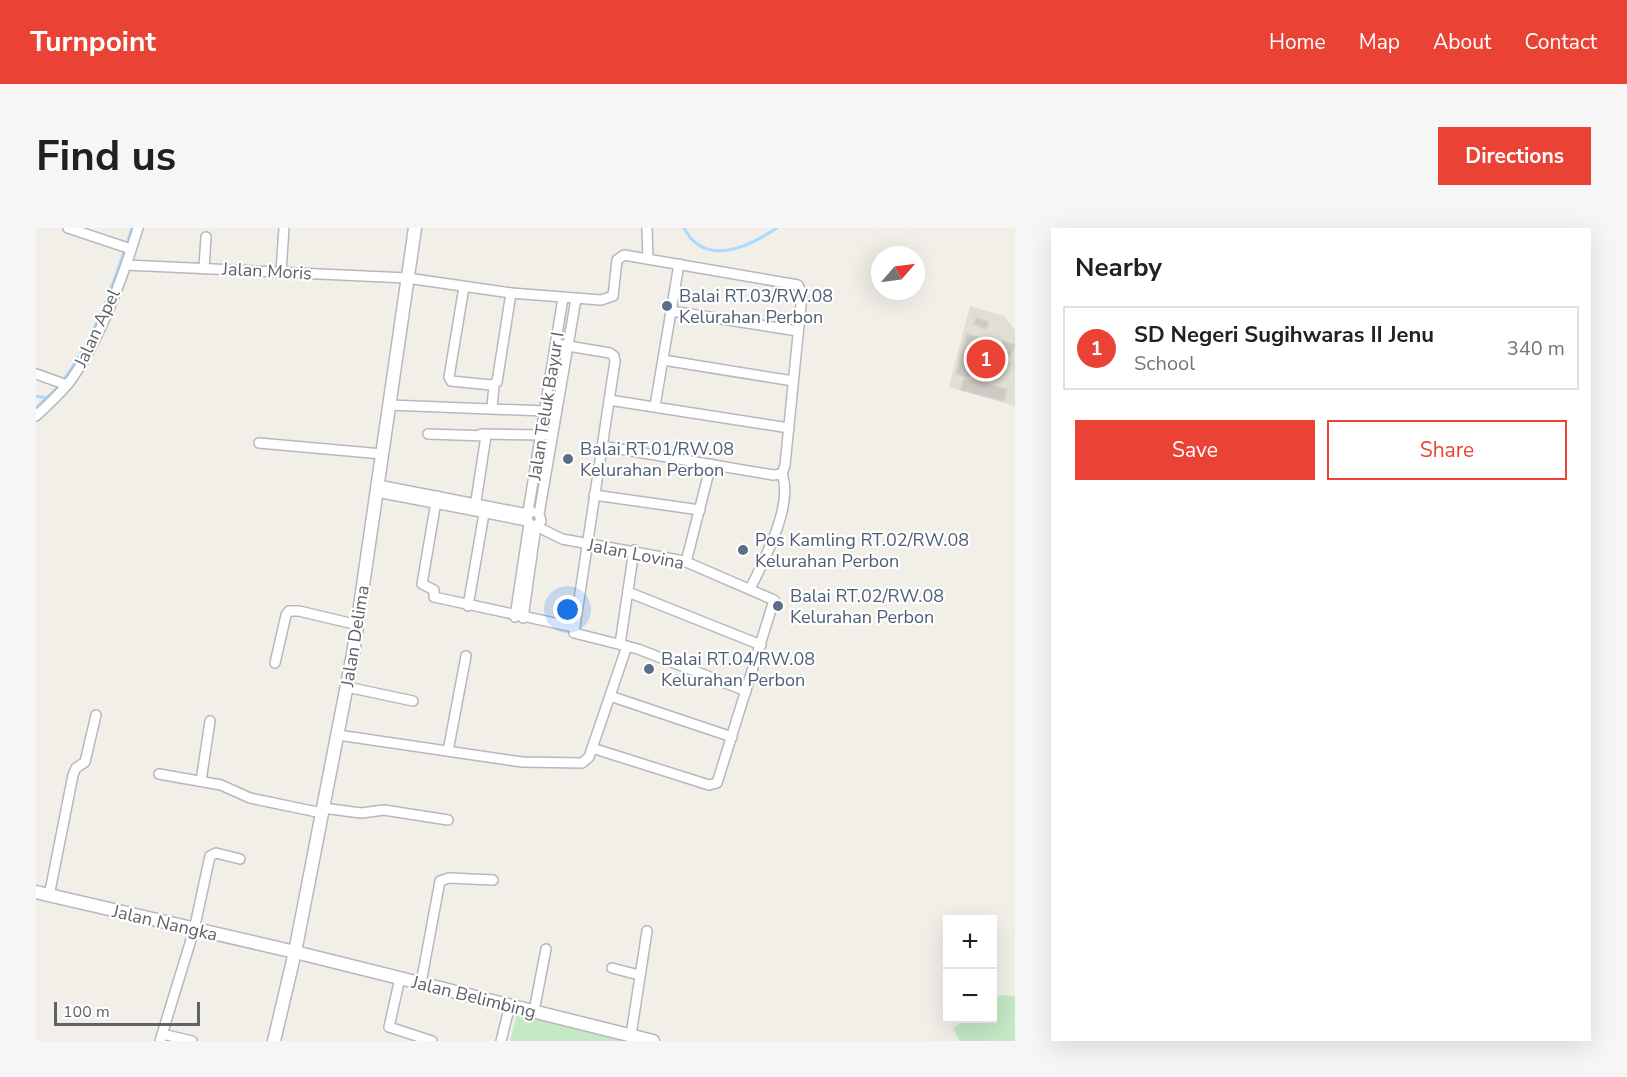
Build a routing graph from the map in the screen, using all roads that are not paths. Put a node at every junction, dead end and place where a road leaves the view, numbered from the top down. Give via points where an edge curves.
1 (68, 228) edge
2 (138, 228) edge
3 (284, 228) edge
4 (415, 228) edge
5 (647, 228) edge
6 (206, 237) dead end
7 (127, 248) junction
8 (648, 259) junction
9 (679, 264) junction
10 (126, 265) junction
11 (204, 268) junction
12 (281, 272) junction
13 (407, 278) junction
14 (464, 287) junction
15 (511, 293) junction
16 (563, 298) junction
17 (576, 299) junction
18 (671, 311) junction
19 (798, 332) junction
20 (556, 344) junction
21 (568, 346) junction
22 (663, 360) junction
23 (36, 374) edge
24 (793, 381) junction
25 (496, 383) junction
26 (67, 385) junction
27 (547, 393) junction
28 (559, 395) junction
29 (609, 400) junction
30 (389, 405) junction
31 (654, 406) junction
32 (492, 408) junction
33 (544, 411) junction
34 (36, 416) edge
35 (789, 428) junction
36 (428, 434) dead end
37 (481, 434) junction
38 (540, 434) junction
39 (552, 436) junction
40 (259, 443) dead end
41 (602, 446) junction
42 (382, 454) junction
43 (711, 464) junction
44 (782, 474) junction
45 (377, 489) junction
46 (594, 495) junction
47 (436, 499) junction
48 (480, 507) junction
49 (700, 510) junction
50 (530, 521) junction
51 (586, 543) junction
52 (634, 550) junction
53 (686, 562) junction
54 (750, 589) junction
55 (628, 592) junction
56 (468, 606) junction
57 (519, 617) junction
58 (358, 625) junction
59 (573, 627) junction
60 (623, 645) junction
61 (761, 645) junction
62 (465, 656) dead end
63 (275, 663) dead end
64 (347, 687) junction
65 (746, 691) junction
66 (610, 696) junction
67 (413, 701) dead end
68 (96, 716) dead end
69 (210, 721) dead end
70 (338, 735) junction
71 (732, 737) junction
72 (592, 748) junction
73 (448, 751) junction
74 (159, 774) dead end
75 (201, 781) junction
76 (323, 810) junction
77 (448, 820) dead end
78 (240, 859) dead end
79 (493, 880) dead end
80 (36, 892) edge
81 (50, 896) junction
82 (194, 930) junction
83 (647, 931) dead end
84 (546, 949) dead end
85 (295, 952) junction
86 (612, 968) dead end
87 (639, 975) junction
88 (400, 978) junction
89 (421, 983) junction
90 (510, 1005) junction
91 (534, 1011) junction
92 (631, 1035) junction
93 (161, 1038) edge
94 (192, 1041) edge
95 (274, 1041) edge
96 (432, 1041) edge
97 (501, 1041) edge
98 (653, 1041) edge

1 - 7 street
2 - 7 street, Jalan Apel
3 - 12 street
4 - 13 street, Jalan Delima
5 - 8 street
6 - 11 street
7 - 10 street, Jalan Apel
8 - 9 street
8 - 17 street, Jalan Moris via 621,256 616,261 612,297
9 - 18 street
9 - 19 street via 801,287
10 - 11 street, Jalan Moris
10 - 26 street, Jalan Apel via 82,362
11 - 12 street, Jalan Moris
12 - 13 street, Jalan Moris
13 - 14 street, Jalan Moris
13 - 30 street, Jalan Delima
14 - 15 street, Jalan Moris
14 - 25 street via 449,377 451,381
15 - 16 street, Jalan Moris
15 - 25 street
16 - 17 street, Jalan Moris
16 - 20 street, Jalan Teluk Bayur I
17 - 21 street, Jalan Teluk Bayur I
18 - 19 street
18 - 22 street
19 - 24 street
20 - 21 street
20 - 27 street, Jalan Teluk Bayur I
21 - 28 street, Jalan Teluk Bayur I
21 - 29 street via 614,356
22 - 24 street
22 - 31 street
23 - 26 street
24 - 35 street
25 - 32 street
26 - 34 street, Jalan Apel
27 - 28 street
27 - 33 street, Jalan Teluk Bayur I
28 - 39 street, Jalan Teluk Bayur I
29 - 31 street
29 - 41 street
30 - 32 street
30 - 42 street, Jalan Delima
31 - 35 street
32 - 33 street
33 - 38 street, Jalan Teluk Bayur I
35 - 44 street
36 - 37 street
37 - 38 street
37 - 48 street via 487,441
38 - 39 street
38 - 50 street, Jalan Teluk Bayur I
39 - 50 street, Jalan Teluk Bayur I via 540,514 535,512
40 - 42 street
41 - 43 street
41 - 46 street
42 - 45 street, Jalan Delima
43 - 44 street
43 - 49 street
44 - 54 street via 786,488 783,503
45 - 47 street
45 - 58 street, Jalan Delima
46 - 49 street
46 - 51 street
47 - 48 street
47 - 56 street via 422,585 434,590 434,598
48 - 50 street
48 - 56 street
49 - 53 street
50 - 51 street, Jalan Lovina via 556,537
50 - 57 street, Jalan Teluk Bayur I
51 - 52 street, Jalan Lovina
51 - 59 street
52 - 53 street, Jalan Lovina
52 - 55 street
53 - 54 street, Jalan Lovina
54 - 61 street, Jalan Lovina via 774,602
55 - 60 street
55 - 61 street
56 - 57 street
57 - 59 street
58 - 63 street via 289,611
58 - 64 street, Jalan Delima
59 - 60 street via 577,636
60 - 65 street
60 - 66 street
61 - 65 street
62 - 73 street
64 - 67 street
64 - 70 street, Jalan Delima
65 - 71 street
66 - 71 street
66 - 72 street
68 - 81 street via 85,762 73,775
69 - 75 street
70 - 73 street
70 - 76 street, Jalan Delima
71 - 72 street via 715,785
72 - 73 street via 585,762 569,765
74 - 75 street
75 - 76 street via 250,798
76 - 77 street via 384,810
76 - 85 street, Jalan Delima
78 - 82 street via 211,854
79 - 89 street via 440,881
80 - 81 street, Jalan Nangka
81 - 82 street, Jalan Nangka
82 - 85 street, Jalan Nangka
82 - 93 street
83 - 87 street
84 - 91 street
85 - 88 street, Jalan Belimbing
85 - 95 street, Jalan Delima
86 - 87 street
87 - 92 street
88 - 89 street, Jalan Belimbing
88 - 96 street via 389,1027
89 - 90 street, Jalan Belimbing
90 - 91 street, Jalan Belimbing
90 - 97 street
91 - 92 street, Jalan Belimbing
92 - 98 street, Jalan Belimbing
93 - 94 street

